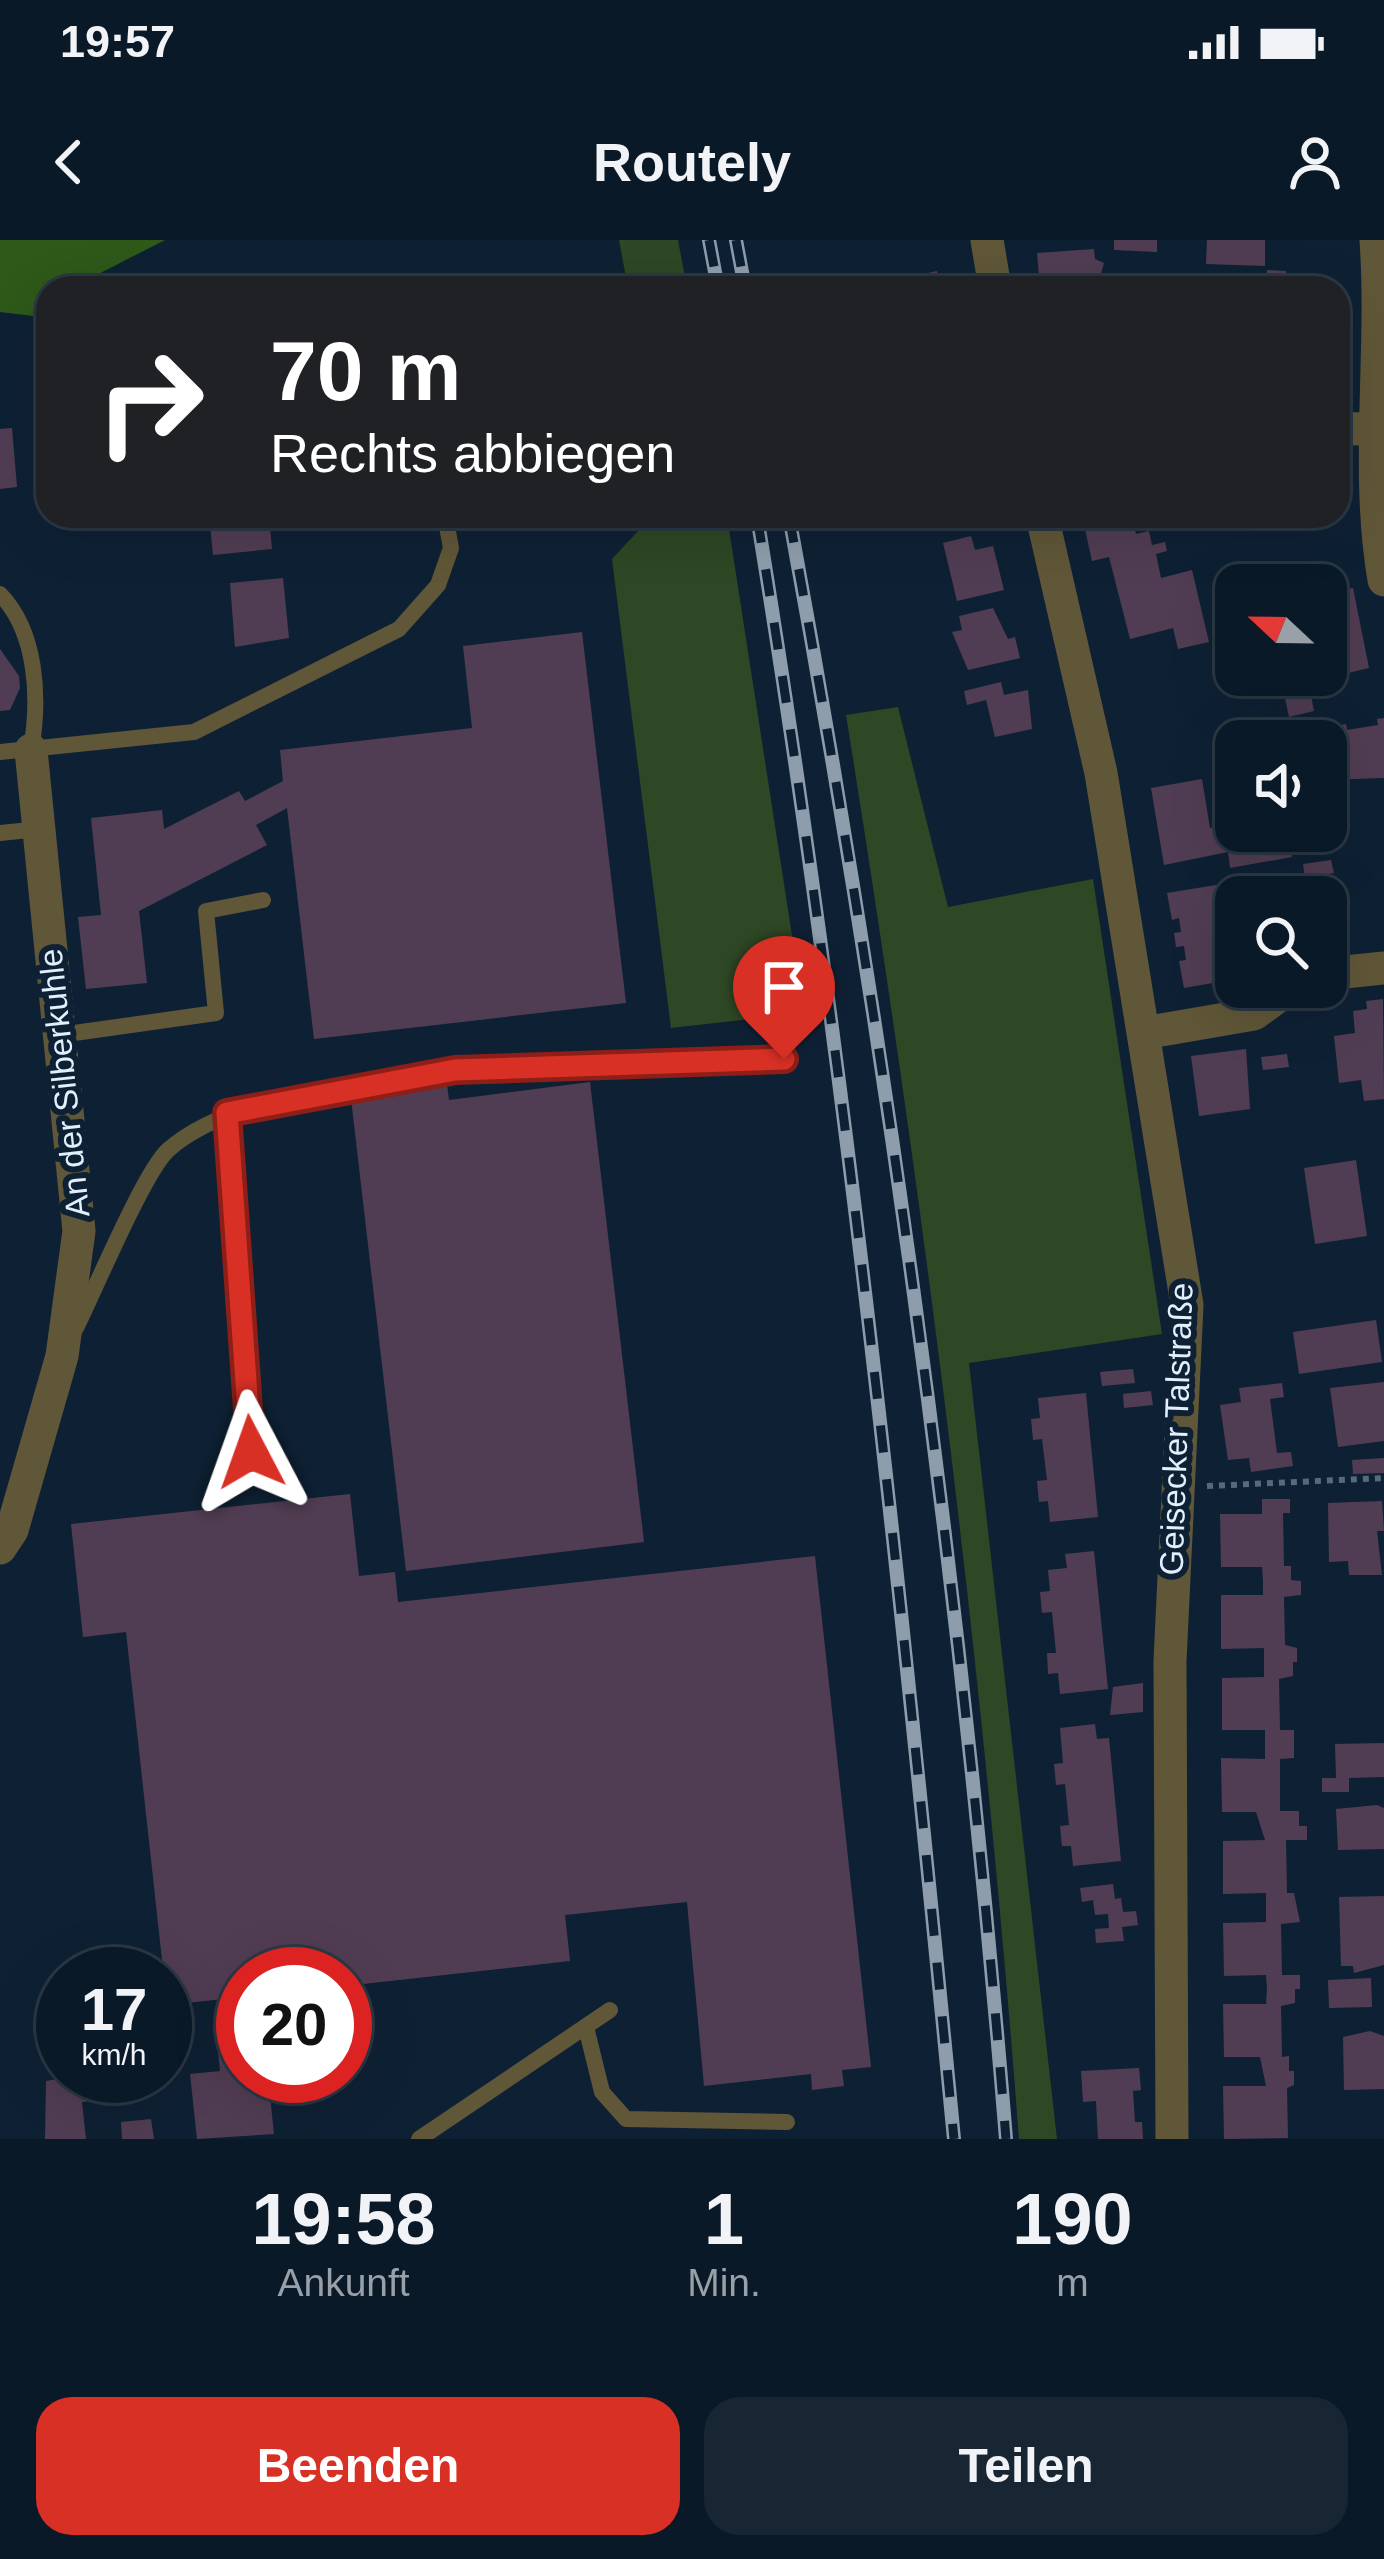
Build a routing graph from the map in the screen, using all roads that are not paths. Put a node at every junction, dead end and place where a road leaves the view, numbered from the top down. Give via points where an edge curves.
1 (987, 240) edge
2 (1376, 240) edge
3 (992, 276) edge
4 (1350, 429) edge
5 (1382, 430) edge
6 (447, 528) edge
7 (1045, 528) edge
8 (1384, 580) edge
9 (0, 593) edge
10 (15, 751) edge
11 (39, 829) junction
12 (0, 833) edge
13 (263, 900) dead end
14 (1384, 968) edge
15 (1347, 972) edge
16 (1262, 1008) edge
17 (1144, 1034) junction
18 (60, 1035) junction
19 (784, 1059) dead end
20 (227, 1113) junction
21 (62, 1356) junction
22 (251, 1452) dead end
23 (0, 1549) edge
24 (610, 2010) dead end
25 (586, 2026) junction
26 (787, 2122) dead end
27 (419, 2139) edge
28 (1172, 2139) edge

1 - 3 street
2 - 5 street
4 - 5 street
5 - 8 street via 1373,517
6 - 10 lane via 451,548 438,585 399,629 194,732
7 - 17 street, Geisecker Talstraße via 1101,772
9 - 10 lane via 23,617 36,707
10 - 11 street, An der Silberkuhle
11 - 12 lane
11 - 18 street, An der Silberkuhle
13 - 18 lane via 206,911 216,1012
14 - 15 street
16 - 17 street
17 - 28 street, Geisecker Talstraße via 1186,1306 1174,1488
18 - 21 street, An der Silberkuhle via 79,1231
19 - 20 lane via 455,1070
20 - 21 lane via 166,1152
20 - 22 lane
21 - 23 street, An der Silberkuhle
24 - 25 lane
25 - 26 lane via 602,2092 626,2119
25 - 27 lane

